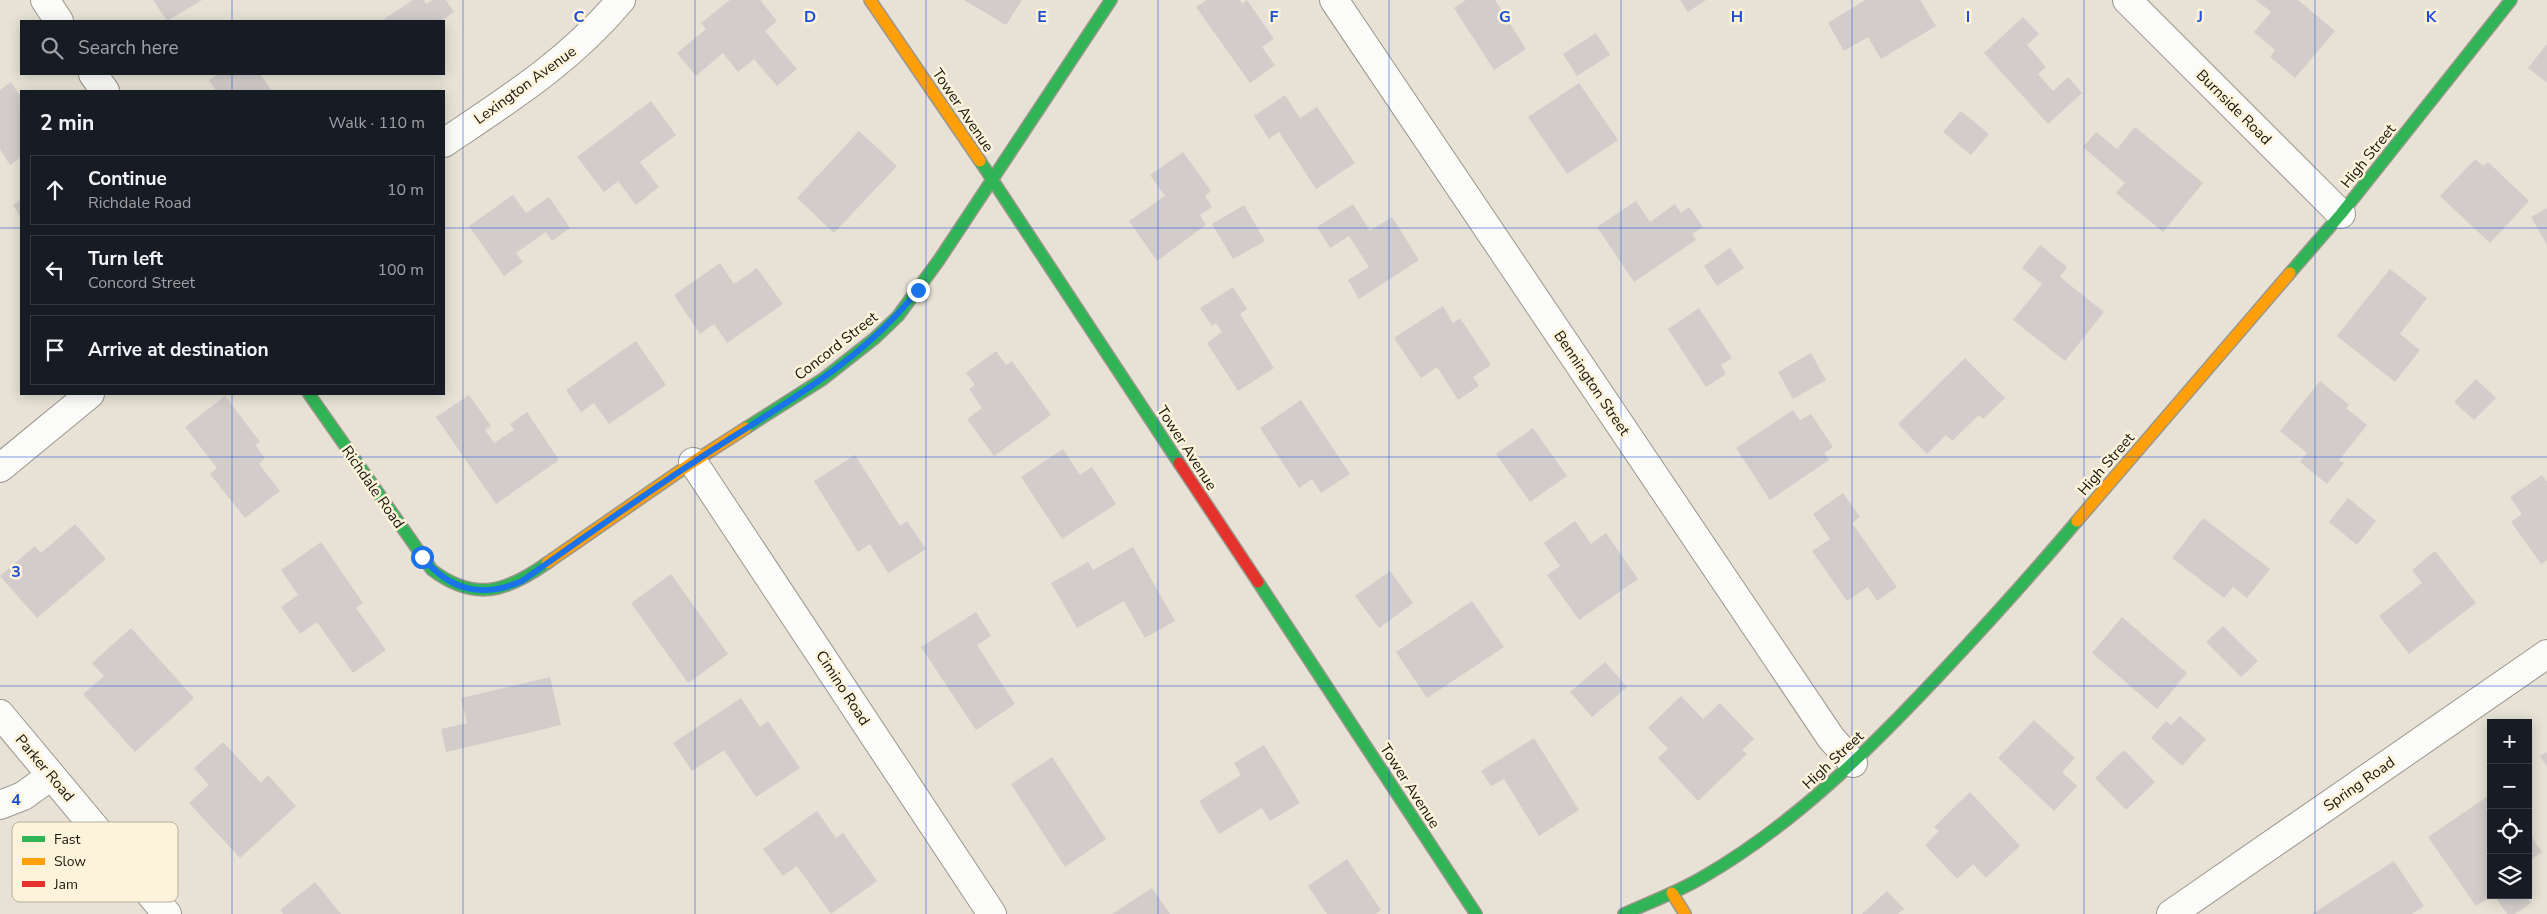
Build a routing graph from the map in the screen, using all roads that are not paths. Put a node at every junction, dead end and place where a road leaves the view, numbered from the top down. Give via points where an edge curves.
1 (45, 0) edge
2 (621, 0) edge
3 (870, 0) edge
4 (1111, 0) edge
5 (1334, 0) edge
6 (2127, 0) edge
7 (2511, 0) edge
8 (58, 20) edge
9 (95, 75) edge
10 (104, 90) edge
11 (445, 141) edge
12 (993, 180) junction
13 (2341, 214) junction
14 (89, 395) edge
15 (309, 395) edge
16 (693, 462) junction
17 (0, 468) edge
18 (469, 590) joint
19 (2547, 654) edge
20 (0, 714) edge
21 (1854, 762) junction
22 (51, 776) junction
23 (0, 805) edge
24 (90, 822) edge
25 (1672, 893) junction
26 (157, 902) edge
27 (167, 914) edge
28 (992, 914) edge
29 (1476, 914) edge
30 (1624, 914) edge
31 (1685, 914) edge
32 (2171, 914) edge

1 - 8 street
2 - 11 street, Lexington Avenue via 588,37 546,74
3 - 12 street, Tower Avenue
4 - 12 street, Concord Street
5 - 21 street, Bennington Street via 1831,738
6 - 13 street, Burnside Road
7 - 13 street, High Street
9 - 10 street
12 - 16 street, Concord Street via 918,290 875,338 822,379
12 - 29 street, Tower Avenue
13 - 21 street, High Street via 2023,584
14 - 17 street
15 - 18 street, Richdale Road via 422,557 442,578
16 - 18 street, Concord Street via 522,581 497,589
16 - 28 street, Cimino Road
19 - 32 street, Spring Road
20 - 22 street, Parker Road
21 - 25 street, High Street via 1791,818 1731,862
22 - 23 street via 23,796
22 - 24 street, Parker Road
25 - 30 street, High Street
25 - 31 street
26 - 27 street, Parker Road

